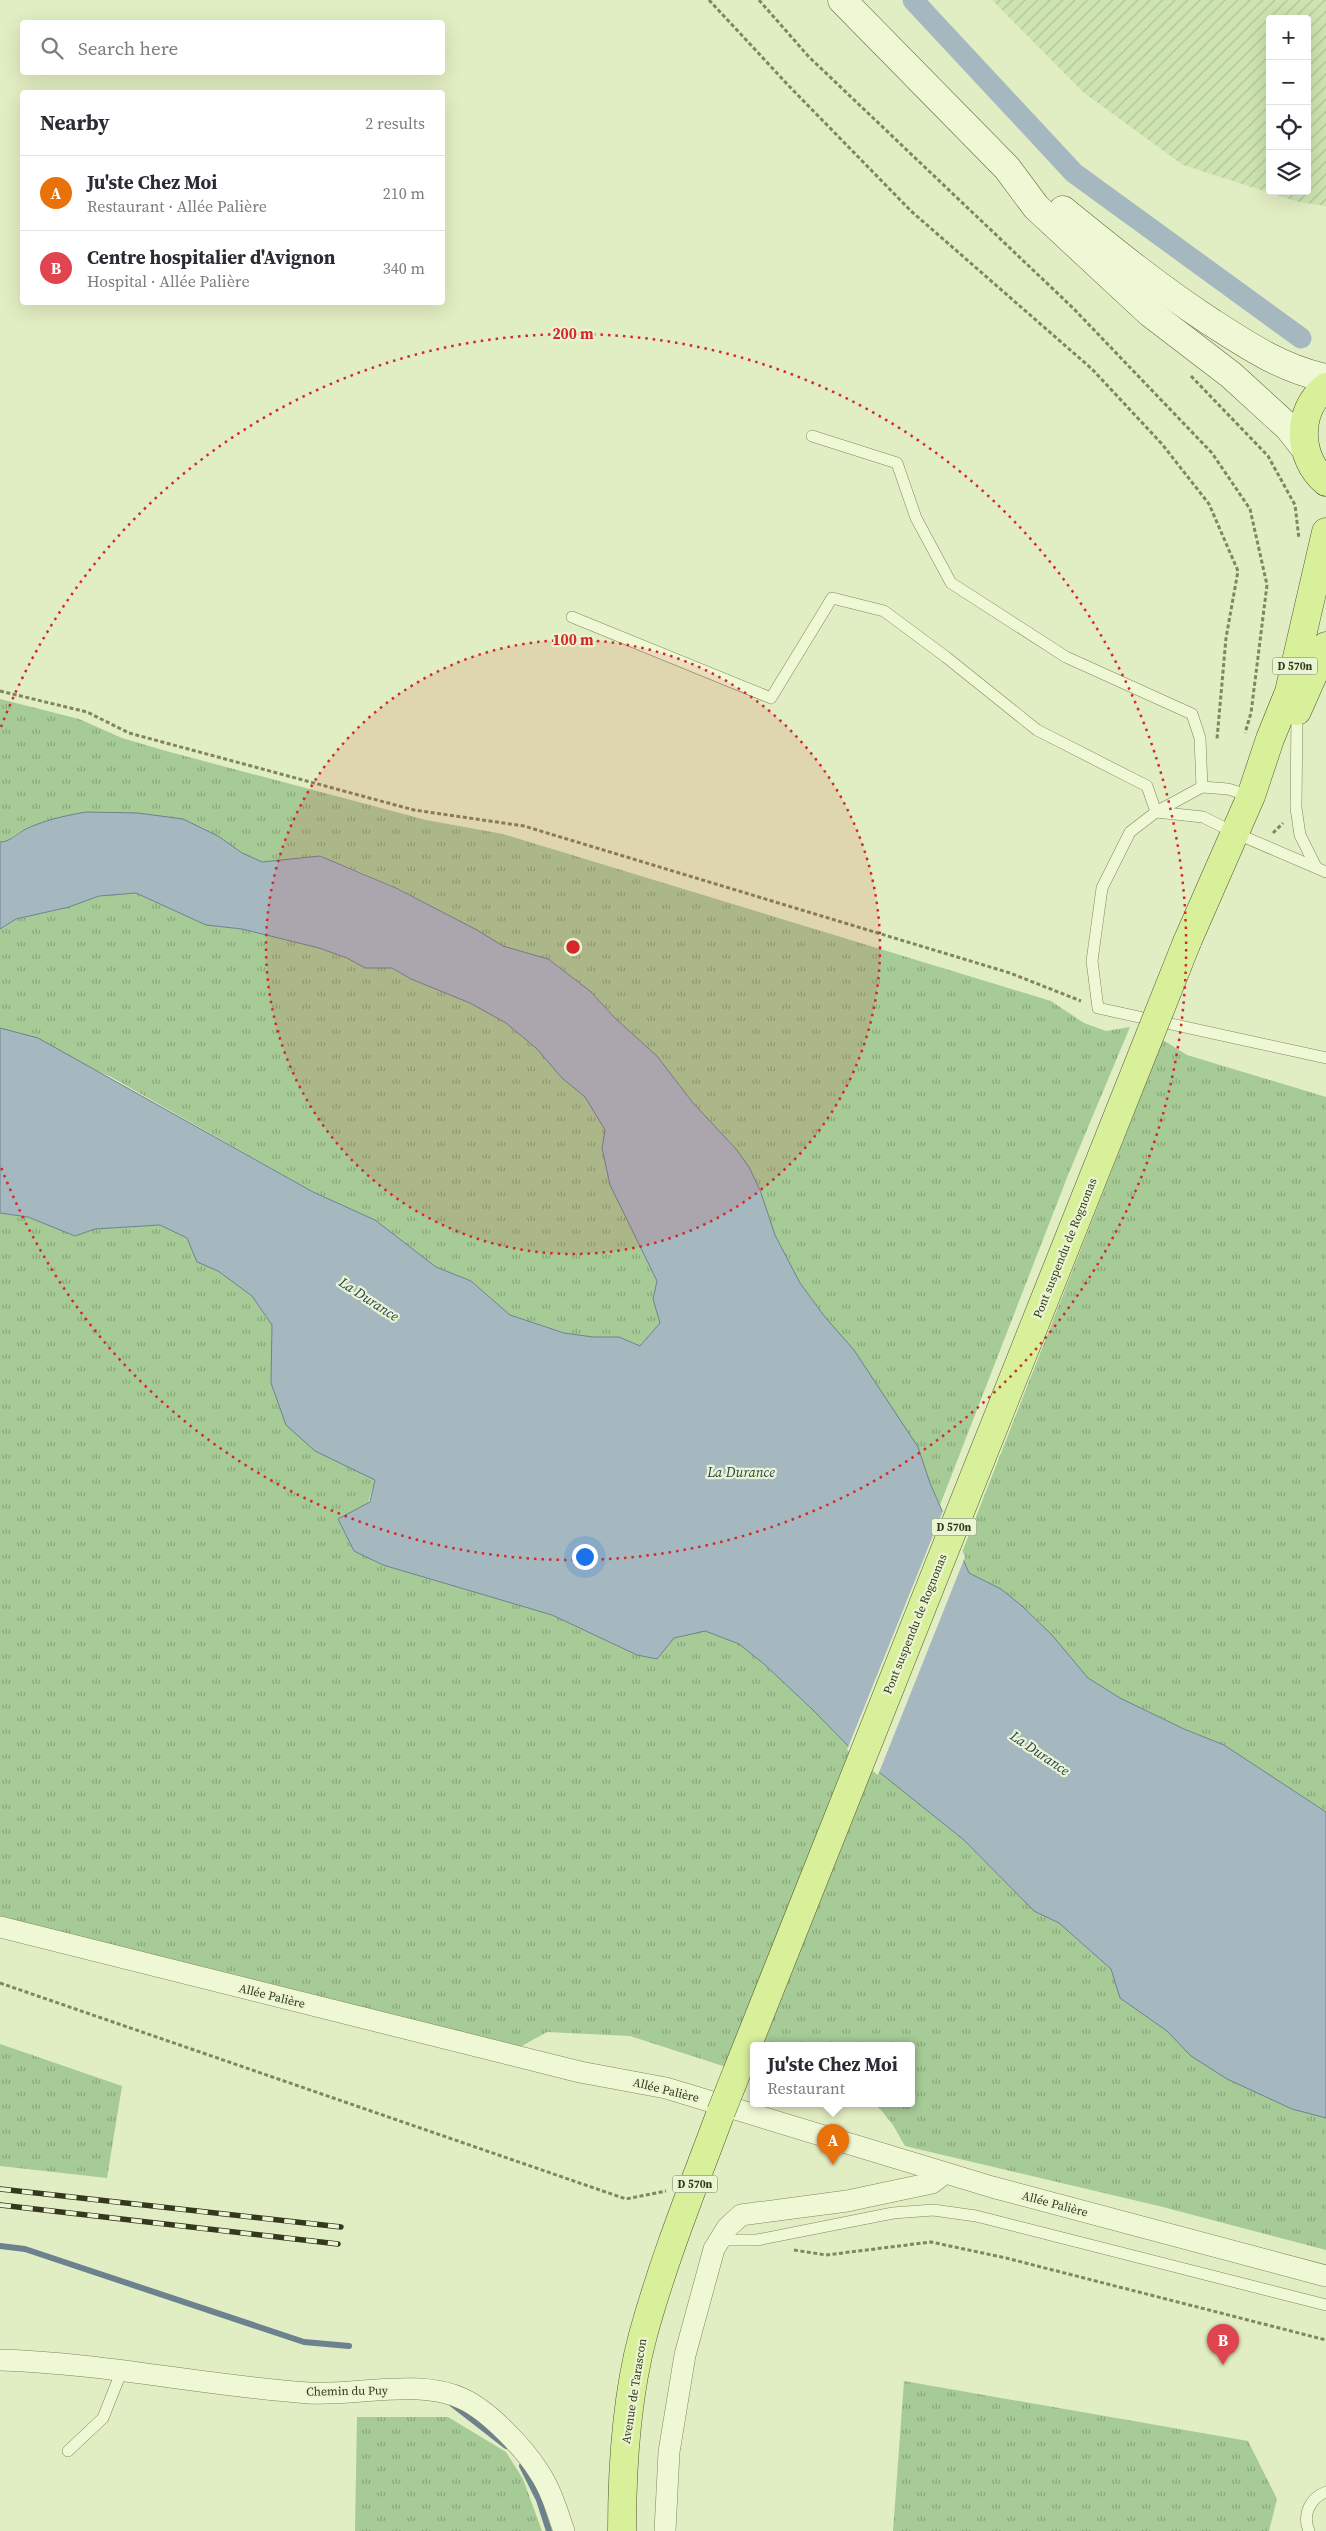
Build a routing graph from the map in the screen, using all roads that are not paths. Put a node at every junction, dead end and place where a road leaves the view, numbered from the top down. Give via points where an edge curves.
1 (842, 0) edge
2 (1007, 168) junction
3 (1326, 378) edge
4 (1326, 387) edge
5 (812, 436) dead end
6 (1304, 447) junction
7 (1325, 487) edge
8 (1326, 532) edge
9 (572, 617) dead end
10 (1326, 646) edge
11 (1297, 713) junction
12 (1202, 787) junction
13 (1251, 796) junction
14 (1156, 812) junction
15 (1235, 833) junction
16 (1321, 869) edge
17 (1326, 1058) edge
18 (0, 1927) edge
19 (945, 2173) junction
20 (720, 2240) junction
21 (667, 2255) joint
22 (1326, 2276) edge
23 (1326, 2305) edge
24 (0, 2360) edge
25 (122, 2370) junction
26 (68, 2450) dead end
27 (1326, 2492) edge
28 (564, 2531) edge
29 (622, 2531) edge
30 (665, 2531) edge
31 (1308, 2531) edge

1 - 2 main road
2 - 3 main road via 1139,271 1247,346 1287,367
2 - 6 main road via 1036,207 1109,276 1150,313 1231,375 1289,428
4 - 6 main road via 1308,408 1303,427
5 - 12 lane via 897,463 916,518 951,583 1066,657 1192,714 1200,738
6 - 7 main road
8 - 13 main road, D 570n via 1289,692
9 - 14 lane via 771,698 832,598 884,611 1037,730 1147,786
10 - 11 main road, D 570n
11 - 13 main road, D 570n
11 - 16 lane via 1296,808 1300,835
12 - 13 lane via 1228,789
12 - 14 lane
13 - 15 main road, D 570n
14 - 15 lane via 1203,817
14 - 17 lane via 1130,832 1102,888 1092,961 1098,1008
15 - 16 lane
15 - 21 main road, Pont suspendu de Rognonas / D 570n, bridge via 1187,942
18 - 19 street, Allée Palière via 580,2072 666,2088
19 - 20 street via 932,2183 847,2201 741,2215
19 - 22 street, Allée Palière
20 - 23 lane via 769,2238 893,2213 941,2211 976,2216
20 - 30 street via 714,2249 683,2364 669,2452
21 - 29 main road, Avenue de Tarascon via 643,2336 627,2420
24 - 25 street, Chemin du Puy
25 - 26 lane via 104,2418
25 - 28 street, Chemin du Puy via 310,2393 422,2390 463,2399 483,2412 512,2439 538,2471 553,2498
27 - 31 lane via 1314,2499 1309,2507 1306,2516

